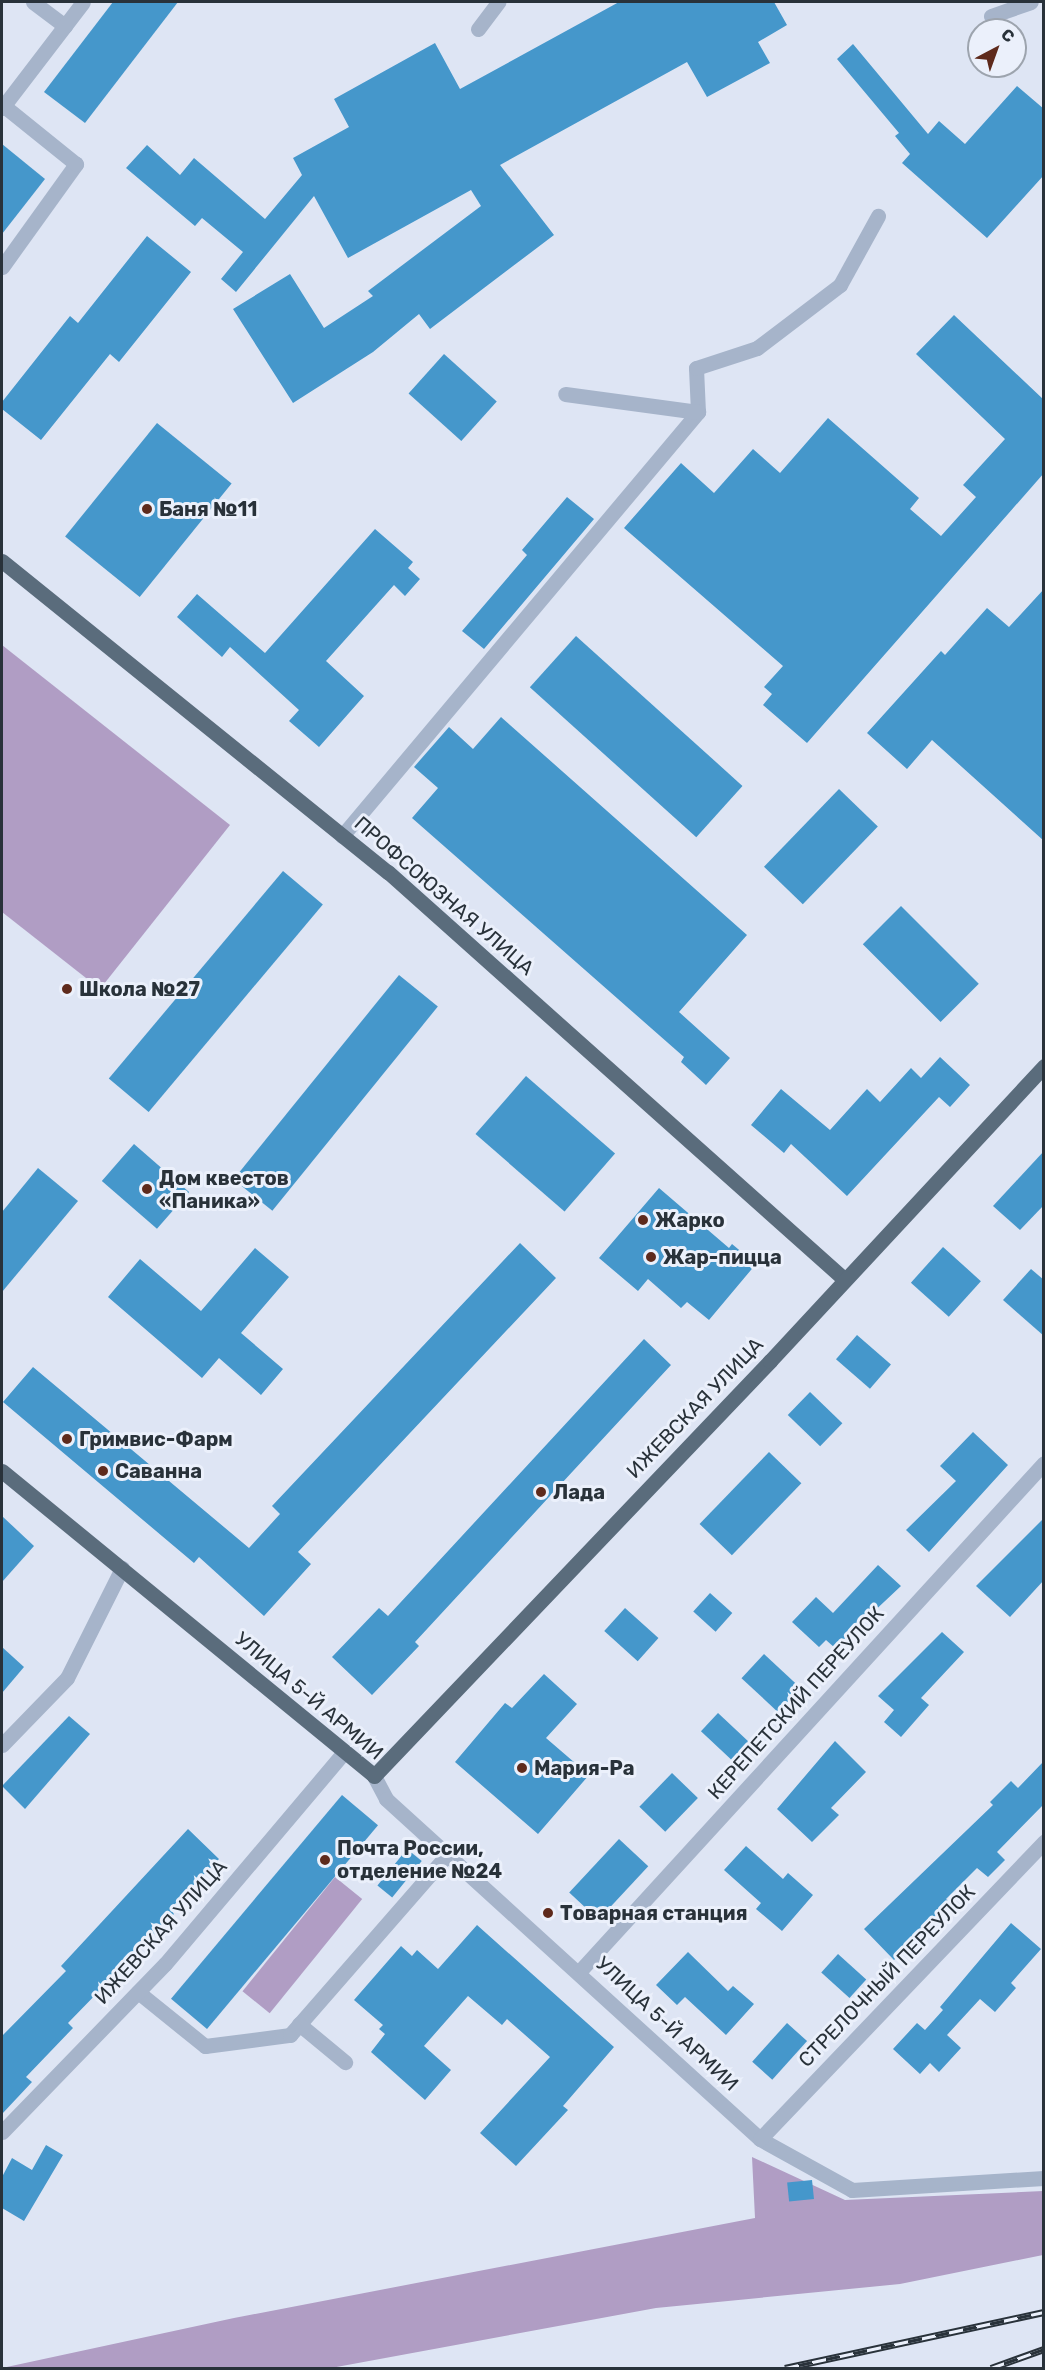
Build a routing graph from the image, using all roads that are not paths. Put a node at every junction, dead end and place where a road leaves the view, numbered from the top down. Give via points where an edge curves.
1 (33, 2) edge
2 (83, 2) edge
3 (498, 2) edge
4 (1031, 2) edge
5 (991, 16) dead end
6 (65, 26) junction
7 (478, 29) dead end
8 (2, 106) edge
9 (878, 216) dead end
10 (2, 267) edge
11 (565, 394) dead end
12 (698, 412) junction
13 (2, 561) edge
14 (342, 836) junction
15 (1044, 1066) edge
16 (844, 1280) junction
17 (1044, 1463) edge
18 (4, 1476) edge
19 (122, 1568) junction
20 (2, 1746) edge
21 (344, 1752) junction
22 (374, 1776) junction
23 (1044, 1842) edge
24 (448, 1854) junction
25 (579, 1972) junction
26 (138, 1992) junction
27 (299, 2024) junction
28 (345, 2062) dead end
29 (2, 2132) edge
30 (760, 2139) junction
31 (1044, 2178) edge

1 - 6 street
2 - 6 street
3 - 7 street
4 - 5 street
6 - 8 street
8 - 10 street via 76,164
9 - 12 street via 840,285 757,348 696,368
11 - 12 street
12 - 14 street
13 - 14 main road, ПРОФСОЮЗНАЯ УЛИЦА
14 - 16 main road, ПРОФСОЮЗНАЯ УЛИЦА via 388,872
15 - 16 main road, ИЖЕВСКАЯ УЛИЦА
16 - 22 main road, ИЖЕВСКАЯ УЛИЦА
17 - 25 street, КЕРЕПЕТСКИЙ ПЕРЕУЛОК
18 - 19 main road, УЛИЦА 5-Й АРМИИ
19 - 20 street via 67,1678
19 - 21 main road, УЛИЦА 5-Й АРМИИ
21 - 22 main road, УЛИЦА 5-Й АРМИИ
21 - 26 street, ИЖЕВСКАЯ УЛИЦА
22 - 24 street, УЛИЦА 5-Й АРМИИ via 386,1799
23 - 30 street, СТРЕЛОЧНЫЙ ПЕРЕУЛОК
24 - 25 street, УЛИЦА 5-Й АРМИИ
24 - 27 street
25 - 30 street, УЛИЦА 5-Й АРМИИ
26 - 27 street via 205,2046 290,2035
26 - 29 street, ИЖЕВСКАЯ УЛИЦА
27 - 28 street
30 - 31 street, УЛИЦА 5-Й АРМИИ via 852,2190

